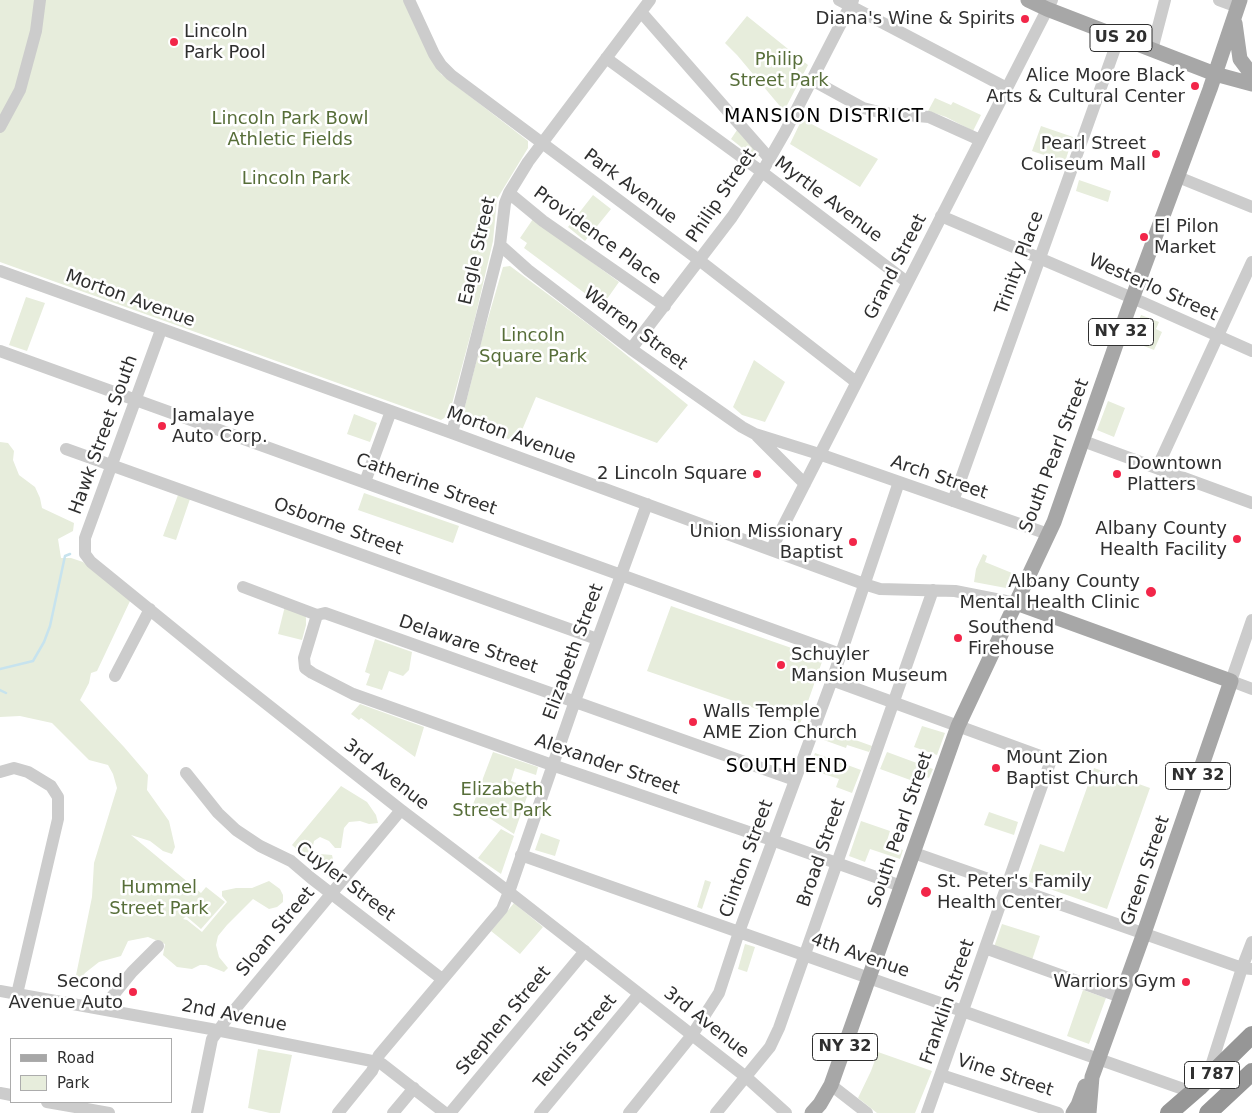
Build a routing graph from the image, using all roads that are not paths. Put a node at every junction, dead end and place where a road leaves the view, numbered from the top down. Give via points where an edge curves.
1 (40, 0) edge
2 (409, 0) edge
3 (650, 0) edge
4 (1028, 0) edge
5 (1165, 0) edge
6 (1219, 0) edge
7 (847, 2) edge
8 (1049, 5) edge
9 (1237, 9) edge
10 (641, 12) junction
11 (1119, 37) junction
12 (1152, 50) junction
13 (606, 58) junction
14 (1215, 74) junction
15 (1252, 75) edge
16 (812, 80) junction
17 (1252, 84) edge
18 (1006, 88) junction
19 (0, 127) edge
20 (980, 140) junction
21 (542, 144) junction
22 (769, 158) junction
23 (762, 172) junction
24 (1178, 177) junction
25 (509, 193) junction
26 (1252, 207) edge
27 (941, 216) junction
28 (500, 245) junction
29 (1041, 258) junction
30 (699, 260) junction
31 (1252, 262) edge
32 (0, 271) edge
33 (907, 282) junction
34 (1133, 298) junction
35 (665, 306) junction
36 (161, 330) junction
37 (1217, 335) junction
38 (632, 349) junction
39 (0, 351) edge
40 (1252, 351) edge
41 (856, 382) junction
42 (136, 399) junction
43 (391, 411) junction
44 (452, 433) junction
45 (755, 434) junction
46 (1083, 441) junction
47 (66, 449) dead end
48 (819, 454) junction
49 (112, 464) junction
50 (1157, 468) junction
51 (365, 482) junction
52 (899, 482) junction
53 (805, 484) junction
54 (953, 501) junction
55 (1252, 503) edge
56 (647, 504) junction
57 (1048, 534) junction
58 (771, 550) junction
59 (84, 554) joint
60 (620, 574) junction
61 (864, 584) junction
62 (243, 588) dead end
63 (933, 590) junction
64 (1016, 602) junction
65 (150, 610) junction
66 (317, 615) junction
67 (1252, 620) edge
68 (597, 639) junction
69 (840, 654) junction
70 (115, 676) dead end
71 (832, 680) junction
72 (1230, 680) junction
73 (1252, 689) edge
74 (575, 701) junction
75 (893, 702) junction
76 (958, 726) junction
77 (552, 765) junction
78 (0, 772) edge
79 (186, 773) dead end
80 (795, 780) junction
81 (401, 810) junction
82 (772, 840) junction
83 (914, 853) junction
84 (521, 856) junction
85 (837, 863) junction
86 (1006, 885) junction
87 (901, 886) junction
88 (509, 892) junction
89 (331, 893) junction
90 (739, 932) junction
91 (1144, 934) junction
92 (1252, 942) edge
93 (158, 946) dead end
94 (985, 948) junction
95 (585, 951) junction
96 (804, 955) junction
97 (1247, 968) edge
98 (869, 978) junction
99 (442, 979) junction
100 (0, 991) edge
101 (18, 994) junction
102 (640, 994) junction
103 (1121, 998) junction
104 (102, 1009) junction
105 (962, 1011) junction
106 (218, 1030) junction
107 (692, 1035) junction
108 (1252, 1035) edge
109 (1098, 1059) junction
110 (377, 1062) junction
111 (1252, 1072) edge
112 (941, 1075) junction
113 (746, 1077) junction
114 (831, 1084) junction
115 (414, 1088) junction
116 (53, 1103) edge
117 (1081, 1111) edge
118 (109, 1113) edge
119 (197, 1113) edge
120 (338, 1113) edge
121 (393, 1113) edge
122 (446, 1113) edge
123 (450, 1113) edge
124 (540, 1113) edge
125 (629, 1113) edge
126 (716, 1113) edge
127 (786, 1113) edge
128 (812, 1113) edge
129 (867, 1113) edge
130 (927, 1113) edge
131 (1058, 1113) edge
132 (1170, 1113) edge
133 (1208, 1113) edge

1 - 19 street via 36,31 20,90
2 - 21 street, Park Avenue via 434,54 451,75
3 - 10 street, Eagle Street
4 - 8 main road, US 20
5 - 12 street
6 - 9 street
7 - 16 street, Philip Street
7 - 18 street
8 - 11 main road, US 20
8 - 18 street, Grand Street
9 - 14 main road, South Pearl Street
9 - 15 main road via 1240,59
10 - 13 street, Eagle Street
10 - 22 street
11 - 12 main road, US 20
11 - 29 street, Trinity Place
12 - 14 main road, US 20
13 - 21 street, Eagle Street
13 - 23 street, Myrtle Avenue
14 - 17 main road
14 - 24 main road, South Pearl Street / NY 32
16 - 20 street via 864,108 929,117
16 - 22 street, Philip Street
18 - 20 street, Grand Street
20 - 27 street, Grand Street
21 - 25 street, Eagle Street
21 - 30 street, Park Avenue
22 - 23 street, Philip Street
23 - 30 street, Philip Street
23 - 33 street, Myrtle Avenue
24 - 26 street
24 - 34 main road, South Pearl Street / NY 32
25 - 28 street, Eagle Street
25 - 35 street, Providence Place via 543,221
27 - 29 street, Westerlo Street
27 - 33 street, Grand Street
28 - 38 street, Warren Street
28 - 44 street, Eagle Street
29 - 34 street, Westerlo Street
29 - 54 street, Trinity Place
30 - 35 street, Philip Street
30 - 41 street, Park Avenue
31 - 37 street
32 - 36 street, Morton Avenue
33 - 41 street, Grand Street
34 - 37 street, Westerlo Street
34 - 46 main road, South Pearl Street / NY 32
35 - 38 street, Philip Street
36 - 42 street, Hawk Street South
36 - 43 street, Morton Avenue
37 - 40 street, Westerlo Street
37 - 50 street
38 - 45 street, Warren Street via 725,417
39 - 42 street, Catherine Street
41 - 48 street, Grand Street
42 - 49 street, Hawk Street South
42 - 51 street, Catherine Street
43 - 44 street, Morton Avenue
43 - 51 street
44 - 56 street, Morton Avenue
45 - 48 street, Warren Street
45 - 53 street, Warren Street
46 - 50 street
46 - 57 main road, South Pearl Street / NY 32
47 - 49 street, Osborne Street
48 - 52 street, Arch Street
48 - 53 street, Grand Street
49 - 59 street, Hawk Street South via 85,538
49 - 68 street, Osborne Street
50 - 55 street
51 - 60 street, Catherine Street
52 - 54 street, Arch Street
52 - 61 street, Clinton Street
53 - 58 street, Grand Street
54 - 57 street, Arch Street
56 - 58 street, Morton Avenue
56 - 60 street, Elizabeth Street
57 - 64 main road, South Pearl Street / NY 32
58 - 61 street, Morton Avenue
59 - 65 street, 3rd Avenue
60 - 68 street, Elizabeth Street
60 - 69 street, Catherine Street
61 - 63 street, Morton Avenue via 880,589
61 - 69 street, Clinton Street
62 - 66 street, Delaware Street
63 - 64 street, Morton Avenue
63 - 75 street, Broad Street
64 - 72 main road
64 - 76 main road, South Pearl Street / NY 32
65 - 70 street
65 - 81 street, 3rd Avenue
66 - 74 street, Delaware Street via 325,613
66 - 77 street, Alexander Street via 304,658 305,668 353,694
67 - 72 street, Green Street
68 - 74 street, Elizabeth Street
69 - 71 street, Clinton Street
71 - 75 street
71 - 80 street, Clinton Street
72 - 73 street
72 - 91 main road, Green Street / NY 32
74 - 77 street, Elizabeth Street
74 - 80 street, Delaware Street
75 - 76 street
75 - 85 street, Broad Street
76 - 83 main road, South Pearl Street / NY 32
76 - 86 street, Franklin Street via 1051,760
77 - 82 street, Alexander Street
77 - 84 street, Elizabeth Street
78 - 101 street via 14,768 28,772 52,786 58,797 58,819
79 - 89 street, Cuyler Street via 236,830 291,861
80 - 82 street, Clinton Street
81 - 88 street, 3rd Avenue
81 - 89 street, Sloan Street
82 - 85 street, Alexander Street
82 - 90 street, Clinton Street
83 - 86 street
83 - 87 main road, South Pearl Street / NY 32
84 - 88 street, Elizabeth Street
84 - 90 street, 4th Avenue
85 - 87 street, Alexander Street
85 - 96 street, Broad Street
86 - 91 street
86 - 94 street, Franklin Street
87 - 98 main road, South Pearl Street / NY 32
88 - 95 street, 3rd Avenue
88 - 99 street, Elizabeth Street via 502,909
89 - 99 street, Cuyler Street
89 - 106 street, Sloan Street
90 - 96 street, 4th Avenue
90 - 107 street, Clinton Street via 719,993
91 - 97 street
91 - 103 main road, Green Street / NY 32
92 - 97 street
93 - 104 street
94 - 103 street
94 - 105 street, Franklin Street
95 - 102 street, 3rd Avenue
95 - 123 street, Stephen Street
96 - 98 street, 4th Avenue
96 - 113 street, Broad Street via 770,1047
97 - 109 street, 4th Avenue via 1211,1066 1202,1080 1186,1090
98 - 105 street, 4th Avenue
98 - 114 main road, South Pearl Street / NY 32
99 - 110 street, Elizabeth Street via 379,1055
100 - 101 street, 2nd Avenue
101 - 104 street, 2nd Avenue
102 - 107 street, 3rd Avenue
102 - 124 street, Teunis Street
103 - 109 main road, Green Street / NY 32
104 - 106 street, 2nd Avenue
105 - 109 street, 4th Avenue
105 - 112 street, Franklin Street
106 - 110 street, 2nd Avenue
106 - 119 street, Sloan Street via 211,1041
107 - 113 street, 3rd Avenue
107 - 125 street, Clinton Street
108 - 132 highway, I 787
109 - 117 main road, Green Street / NY 32
110 - 115 street, 2nd Avenue
110 - 120 street, Elizabeth Street
111 - 133 highway, I 787
112 - 130 street, Franklin Street
112 - 131 street, Vine Street
113 - 126 street, Broad Street
113 - 127 street, 3rd Avenue
114 - 128 main road, South Pearl Street / NY 32
114 - 129 street
115 - 121 street
115 - 122 street, 2nd Avenue
116 - 118 street

